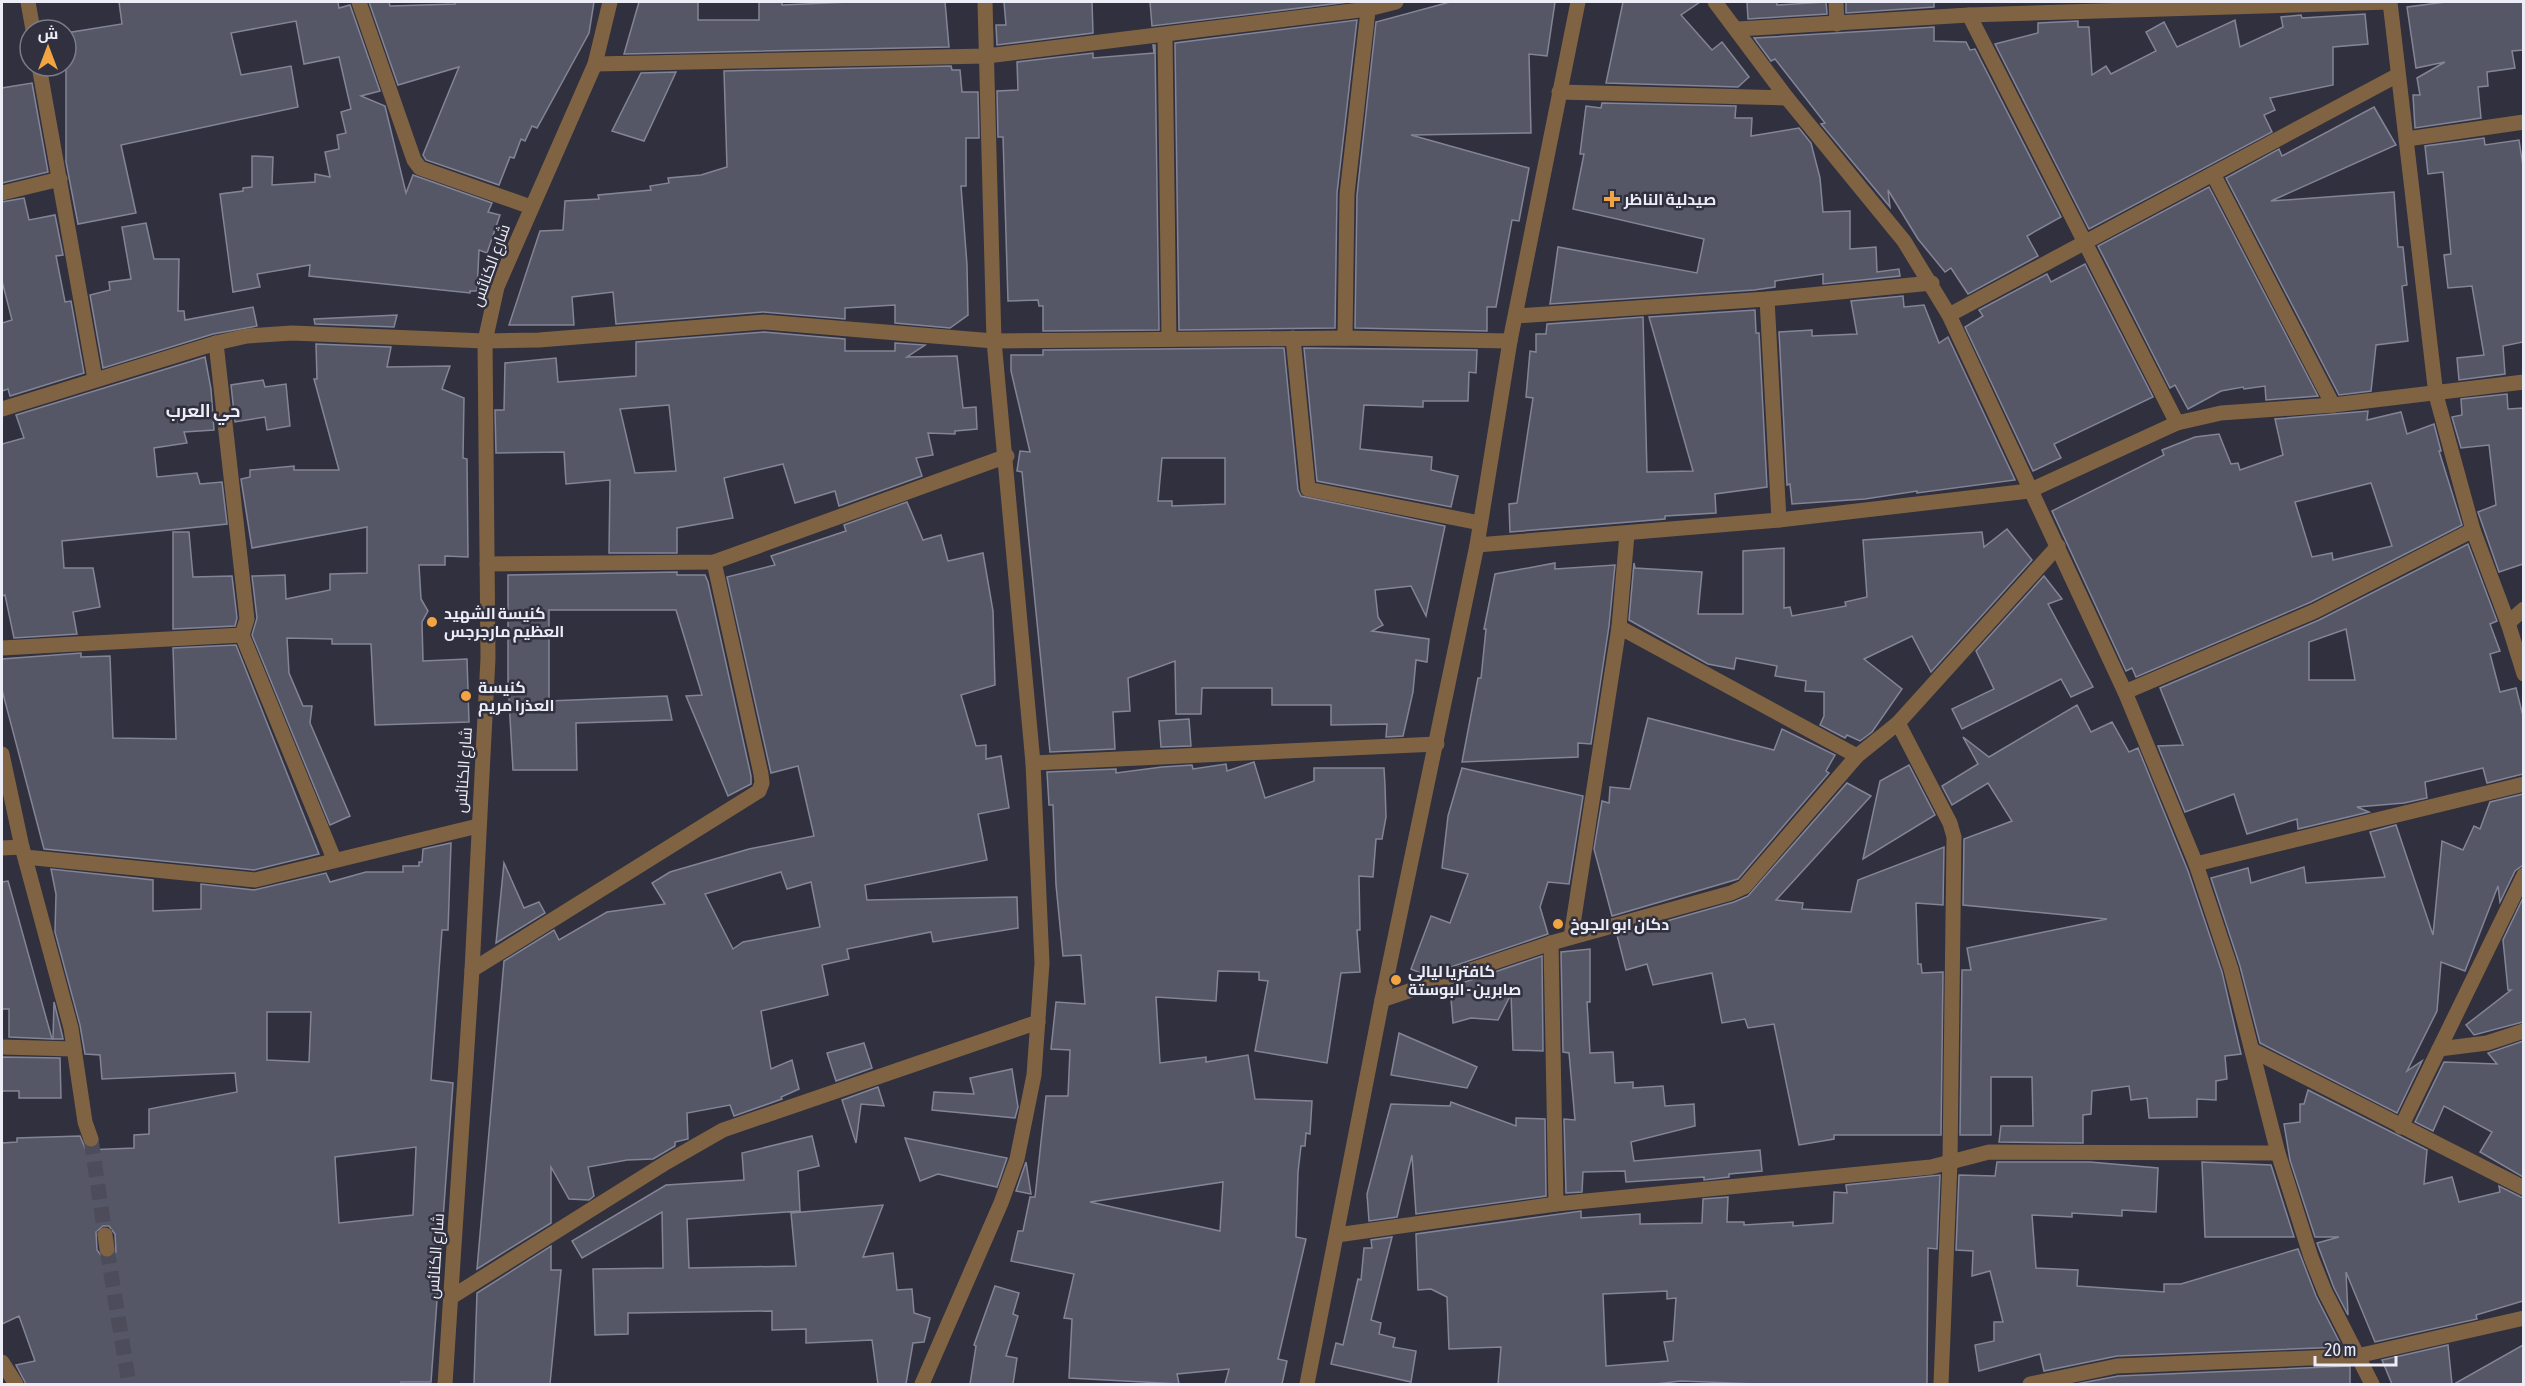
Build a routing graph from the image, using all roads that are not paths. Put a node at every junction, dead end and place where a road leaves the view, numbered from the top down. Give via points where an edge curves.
1 (28, 2) edge
2 (359, 2) edge
3 (610, 2) edge
4 (985, 2) edge
5 (1396, 2) edge
6 (1578, 2) edge
7 (1714, 2) edge
8 (1836, 2) edge
9 (1368, 5) edge
10 (1992, 8) edge
11 (1969, 15) junction
12 (31, 18) edge
13 (1838, 24) junction
14 (1738, 29) junction
15 (1165, 36) junction
16 (987, 56) junction
17 (595, 64) junction
18 (2398, 75) junction
19 (41, 78) edge
20 (1559, 92) junction
21 (1787, 98) junction
22 (2523, 122) edge
23 (2407, 140) junction
24 (2213, 174) junction
25 (60, 179) junction
26 (2, 193) edge
27 (531, 207) junction
28 (2085, 243) junction
29 (1932, 283) junction
30 (1767, 299) junction
31 (1949, 315) junction
32 (1516, 316) junction
33 (1345, 338) junction
34 (1169, 339) junction
35 (1293, 339) junction
36 (485, 341) junction
37 (994, 341) junction
38 (1510, 341) junction
39 (216, 343) junction
40 (95, 379) junction
41 (2523, 382) edge
42 (2436, 395) junction
43 (2333, 405) junction
44 (2, 409) edge
45 (2177, 423) junction
46 (1007, 456) junction
47 (2029, 491) junction
48 (1779, 520) junction
49 (1480, 523) junction
50 (2473, 530) junction
51 (1627, 534) junction
52 (1477, 545) junction
53 (2058, 546) junction
54 (714, 562) junction
55 (487, 564) junction
56 (2523, 609) edge
57 (2508, 623) junction
58 (1619, 627) junction
59 (242, 635) junction
60 (2, 648) edge
61 (2523, 674) edge
62 (2125, 692) junction
63 (1898, 723) junction
64 (1437, 744) junction
65 (2, 754) edge
66 (1857, 756) junction
67 (1034, 763) junction
68 (2523, 784) edge
69 (478, 826) junction
70 (2, 848) edge
71 (23, 852) junction
72 (334, 859) junction
73 (2196, 864) junction
74 (2523, 875) edge
75 (1572, 937) junction
76 (1551, 943) junction
77 (472, 970) junction
78 (1382, 999) junction
79 (1038, 1022) junction
80 (2523, 1032) edge
81 (2, 1047) edge
82 (74, 1049) junction
83 (2439, 1049) junction
84 (2254, 1051) junction
85 (2400, 1127) junction
86 (91, 1139) tunnel mouth
87 (2278, 1153) junction
88 (1950, 1162) junction
89 (2523, 1188) edge
90 (1556, 1204) junction
91 (1337, 1235) junction
92 (450, 1298) junction
93 (2523, 1318) edge
94 (2357, 1356) junction
95 (2, 1362) edge
96 (16, 1384) edge
97 (445, 1384) edge
98 (922, 1384) edge
99 (1306, 1384) edge
100 (1941, 1384) edge
101 (2030, 1384) edge
102 (2372, 1384) edge

1 - 12 street
2 - 27 street via 420,168
3 - 17 street, شارع الكنائس
4 - 16 street
5 - 9 street
6 - 20 street
7 - 14 street
8 - 13 street
9 - 15 street
9 - 33 street via 1347,194
10 - 11 street
10 - 18 street via 2390,2
11 - 13 street
11 - 28 street
13 - 14 street
14 - 21 street
15 - 16 street
15 - 34 street
16 - 17 street
16 - 37 street
17 - 27 street, شارع الكنائس
18 - 23 street
18 - 24 street
19 - 25 street
20 - 21 street
20 - 32 street
21 - 29 street via 1905,241
22 - 23 street
23 - 42 street
24 - 28 street
24 - 43 street
25 - 26 street
25 - 40 street
27 - 36 street, شارع الكنائس via 497,287
28 - 31 street
28 - 45 street
29 - 30 street
29 - 31 street
30 - 32 street
30 - 48 street
31 - 47 street
32 - 38 street
33 - 35 street
33 - 38 street
34 - 35 street
34 - 37 street
35 - 49 street via 1308,489
36 - 37 street via 764,322
36 - 39 street via 292,333
36 - 55 street, شارع الكنائس
37 - 46 street
38 - 49 street
39 - 40 street
39 - 59 street via 247,619
40 - 44 street
41 - 42 street
42 - 43 street
42 - 50 street
43 - 45 street via 2222,413
45 - 47 street
46 - 54 street
46 - 67 street
47 - 48 street
47 - 53 street
48 - 51 street
49 - 52 street
50 - 57 street
50 - 62 street via 2315,611
51 - 52 street
51 - 58 street
52 - 64 street
53 - 62 street
53 - 63 street
54 - 55 street
54 - 77 street via 761,774 759,791
55 - 69 street, شارع الكنائس via 488,658
56 - 57 street
57 - 61 street
58 - 66 street
58 - 75 street
59 - 60 street
59 - 72 street
62 - 73 street
63 - 66 street
63 - 88 street via 1954,837
64 - 67 street
64 - 78 street
65 - 71 street
66 - 75 street via 1744,888
67 - 79 street via 1042,934
68 - 73 street
69 - 72 street
69 - 77 street, شارع الكنائس
70 - 71 street
71 - 72 street via 255,880
71 - 82 street
73 - 84 street via 2221,934
74 - 83 street
75 - 76 street
76 - 78 street
76 - 90 street
77 - 92 street, شارع الكنائس
78 - 91 street
79 - 92 street via 723,1130
79 - 98 street via 1034,1075 1017,1159 1002,1203
80 - 83 street via 2487,1043
81 - 82 street
82 - 86 street
83 - 85 street
84 - 85 street
84 - 87 street
85 - 89 street
87 - 88 street via 1989,1152
87 - 94 street via 2311,1257
88 - 90 street
88 - 100 street
90 - 91 street
91 - 99 street
92 - 97 street, شارع الكنائس
93 - 94 street
94 - 101 street via 2117,1366
94 - 102 street
95 - 96 street

